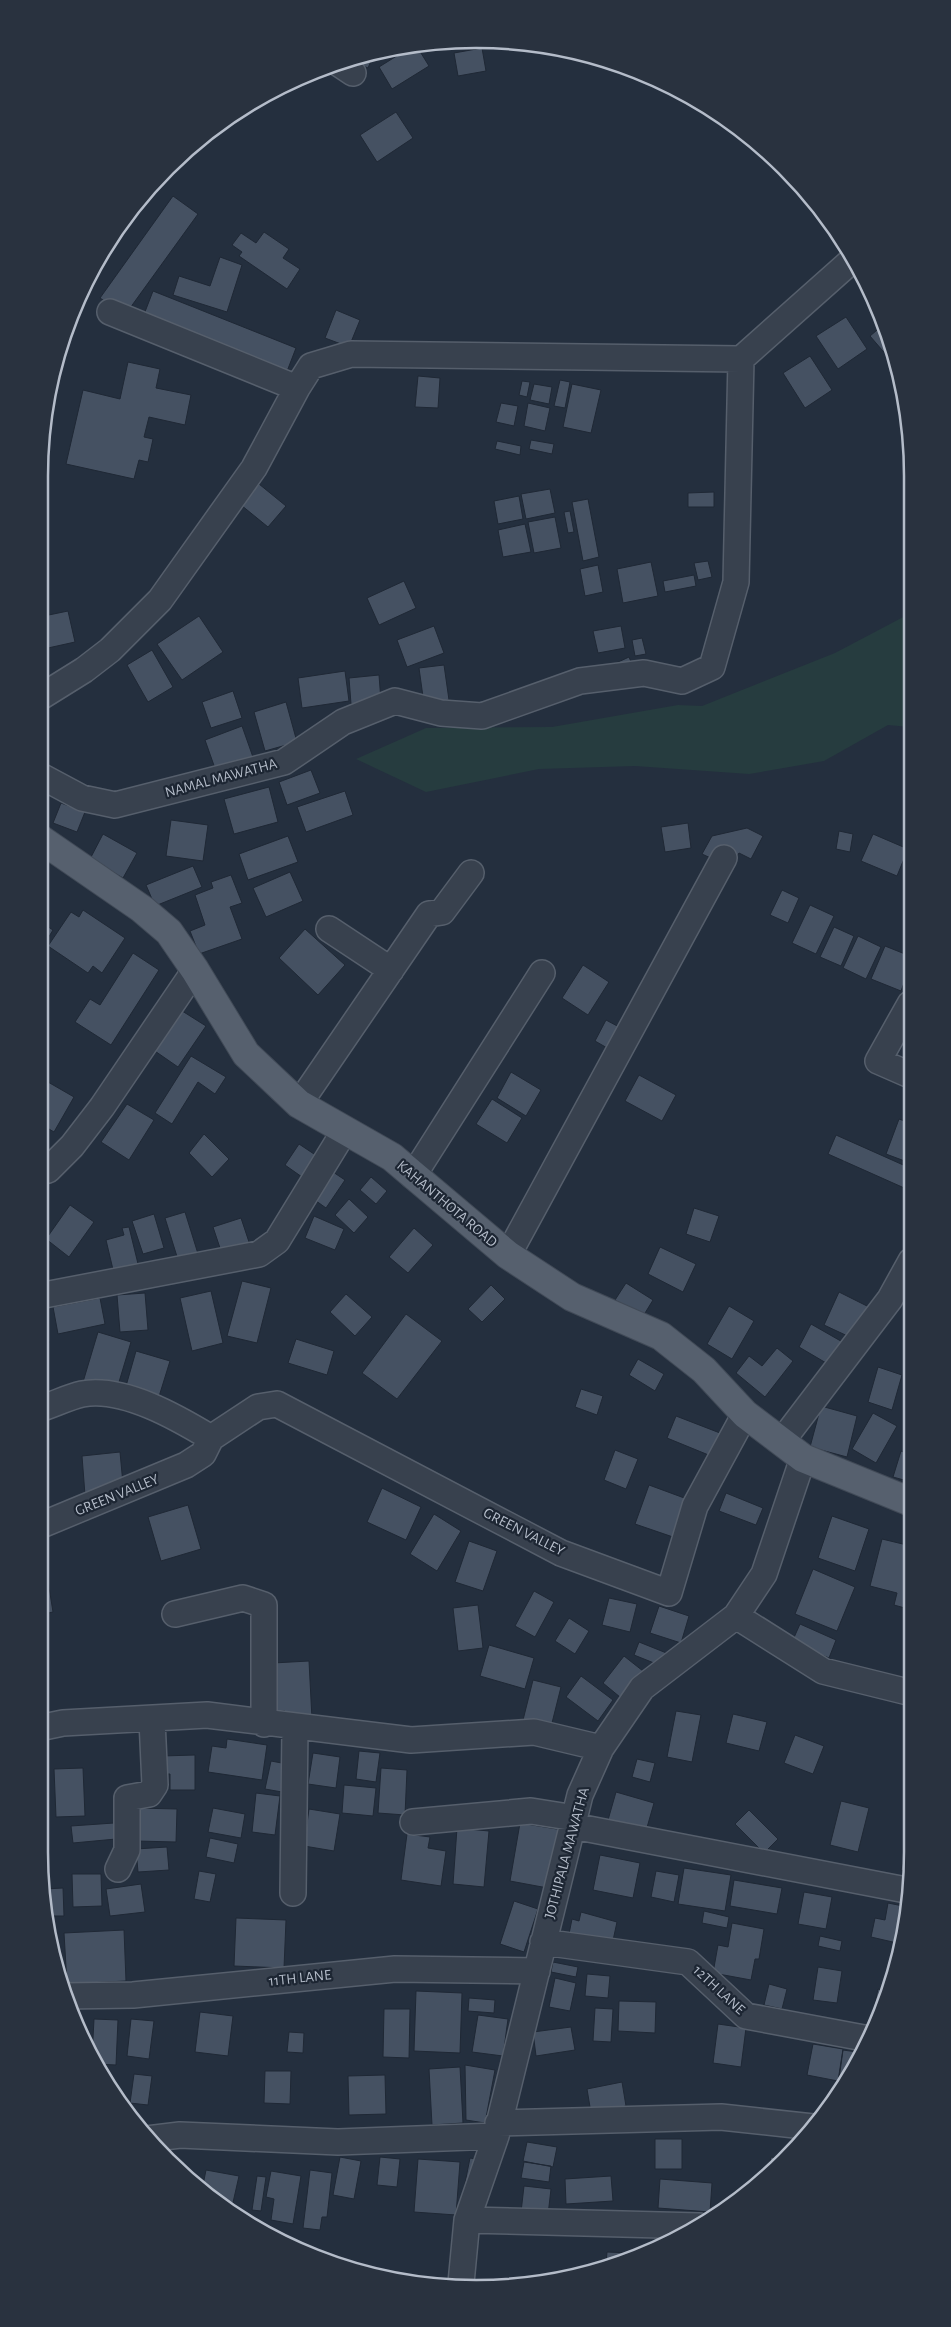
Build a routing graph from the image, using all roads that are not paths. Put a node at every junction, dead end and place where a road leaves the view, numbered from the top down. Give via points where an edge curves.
1 (847, 264) edge
2 (110, 312) dead end
3 (741, 359) junction
4 (297, 388) junction
5 (48, 692) edge
6 (48, 780) edge
7 (48, 844) edge
8 (724, 858) dead end
9 (471, 873) dead end
10 (329, 929) dead end
11 (195, 970) junction
12 (391, 970) junction
13 (542, 973) dead end
14 (904, 1015) edge
15 (904, 1072) edge
16 (299, 1104) junction
17 (345, 1130) junction
18 (48, 1170) edge
19 (413, 1176) junction
20 (508, 1255) junction
21 (904, 1273) edge
22 (48, 1294) edge
23 (48, 1407) edge
24 (745, 1414) junction
25 (212, 1438) junction
26 (782, 1441) junction
27 (803, 1458) junction
28 (904, 1499) edge
29 (48, 1522) edge
30 (175, 1614) dead end
31 (736, 1616) junction
32 (904, 1691) edge
33 (152, 1720) junction
34 (264, 1724) junction
35 (48, 1726) edge
36 (295, 1727) junction
37 (601, 1748) junction
38 (413, 1822) dead end
39 (574, 1822) junction
40 (118, 1869) dead end
41 (902, 1889) edge
42 (293, 1893) dead end
43 (543, 1942) junction
44 (537, 1971) junction
45 (73, 1996) edge
46 (861, 2037) edge
47 (804, 2126) edge
48 (497, 2130) junction
49 (158, 2138) edge
50 (467, 2220) junction
51 (682, 2226) edge
52 (460, 2279) edge

1 - 3 street
2 - 4 street
3 - 4 street via 351,354 312,366
3 - 6 street, NAMAL MAWATHA via 736,582 712,667 682,681 644,673 580,680 482,716 441,713 395,701 343,722 284,762 115,805 82,798
4 - 5 street via 254,468 160,600 110,650
7 - 11 main road, KAHANTHOTA ROAD via 142,909 169,932
8 - 20 street
9 - 12 street via 442,912 429,914
10 - 12 street
11 - 16 main road, KAHANTHOTA ROAD via 246,1054
11 - 18 street via 102,1107 72,1146
12 - 16 street
13 - 19 street
14 - 15 street via 878,1061
16 - 17 main road, KAHANTHOTA ROAD
17 - 19 main road, KAHANTHOTA ROAD via 392,1157
17 - 22 street via 277,1241 259,1254
19 - 20 main road, KAHANTHOTA ROAD
20 - 24 main road, KAHANTHOTA ROAD via 572,1297 661,1336 704,1370
21 - 26 street via 890,1299
23 - 25 street via 83,1394 101,1394 155,1407
24 - 25 street, GREEN VALLEY via 695,1506 669,1593 561,1552 277,1404 258,1407
24 - 26 main road, KAHANTHOTA ROAD
25 - 29 street, GREEN VALLEY via 203,1454 186,1465
26 - 27 main road, KAHANTHOTA ROAD
27 - 28 main road, KAHANTHOTA ROAD
27 - 31 street, JOTHIPALA MAWATHA via 764,1574
30 - 34 street via 242,1598 264,1605
31 - 32 street via 823,1671
31 - 37 street, JOTHIPALA MAWATHA via 642,1688
33 - 34 street via 207,1715
33 - 35 street
33 - 40 street via 155,1785 149,1794 127,1798 127,1850
34 - 36 street
36 - 37 street via 411,1740 534,1732
36 - 42 street
37 - 39 street, JOTHIPALA MAWATHA via 580,1795
38 - 39 street via 531,1811
39 - 41 street
39 - 43 street, JOTHIPALA MAWATHA
43 - 44 street, JOTHIPALA MAWATHA
43 - 46 street, 12TH LANE via 688,1962 746,2016
44 - 45 street, 11TH LANE via 395,1969 133,1995
44 - 48 street, JOTHIPALA MAWATHA
47 - 48 street via 721,2117
48 - 49 street via 338,2142 180,2135
48 - 50 street, JOTHIPALA MAWATHA
50 - 51 street
50 - 52 street, JOTHIPALA MAWATHA

